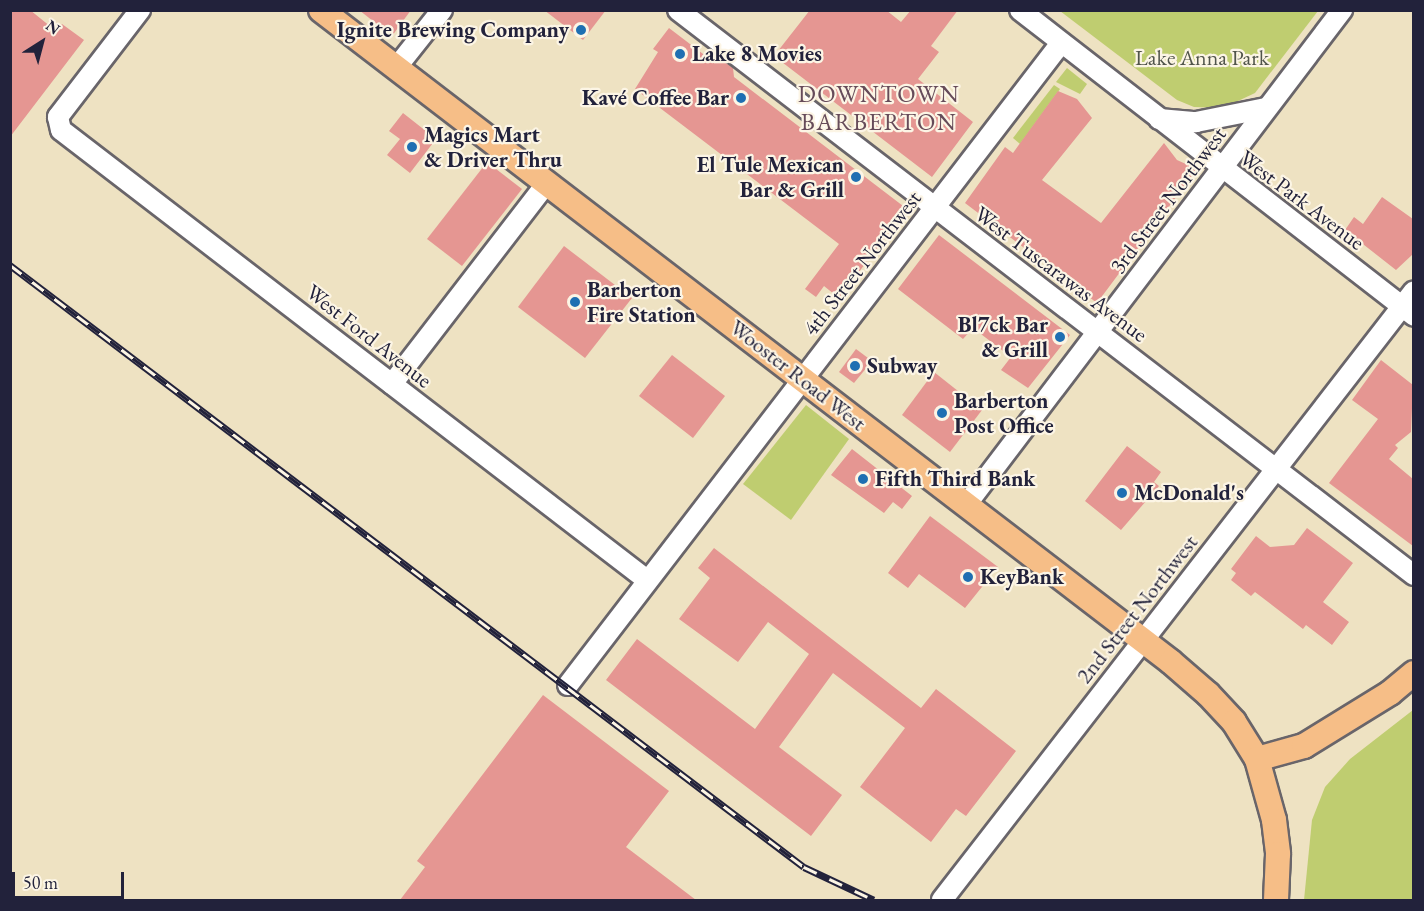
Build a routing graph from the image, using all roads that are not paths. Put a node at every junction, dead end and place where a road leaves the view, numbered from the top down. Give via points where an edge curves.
1 (140, 10) edge
2 (321, 10) edge
3 (442, 10) edge
4 (1020, 10) edge
5 (1342, 10) edge
6 (679, 11) edge
7 (1061, 43) junction
8 (396, 68) junction
9 (1266, 108) junction
10 (1159, 119) junction
11 (1222, 170) junction
12 (547, 183) junction
13 (935, 208) junction
14 (1413, 291) edge
15 (1407, 311) edge
16 (1098, 331) junction
17 (802, 379) junction
18 (392, 384) junction
19 (1276, 470) junction
20 (966, 505) junction
21 (1413, 576) edge
22 (647, 580) junction
23 (1143, 641) junction
24 (1413, 673) edge
25 (568, 685) dead end
26 (1257, 759) junction
27 (942, 900) edge
28 (1276, 900) edge

1 - 18 street, West Ford Avenue via 58,117 61,130
2 - 8 main road, Wooster Road West
3 - 8 street
4 - 7 street, West Park Avenue
5 - 9 street, 3rd Street Northwest
6 - 13 street, West Tuscarawas Avenue
7 - 10 street, West Park Avenue
7 - 13 street, 4th Street Northwest
8 - 12 main road, Wooster Road West
9 - 10 street via 1196,122
9 - 11 street, 3rd Street Northwest
10 - 11 street, West Park Avenue
11 - 15 street, West Park Avenue
11 - 16 street, 3rd Street Northwest
12 - 17 main road, Wooster Road West
12 - 18 street
13 - 16 street, West Tuscarawas Avenue
13 - 17 street, 4th Street Northwest
14 - 15 street, 2nd Street Northwest
15 - 19 street, 2nd Street Northwest
16 - 19 street, West Tuscarawas Avenue
16 - 20 street, 3rd Street Northwest
17 - 20 main road, Wooster Road West
17 - 22 street, 4th Street Northwest
18 - 22 street, West Ford Avenue
19 - 21 street, West Tuscarawas Avenue
19 - 23 street, 2nd Street Northwest
20 - 23 main road, Wooster Road West
22 - 25 street, 4th Street Northwest
23 - 26 main road, Wooster Road West via 1208,694 1234,722
23 - 27 street, 2nd Street Northwest
24 - 26 main road via 1390,693 1304,746
26 - 28 main road, Wooster Road West via 1274,820 1278,854

